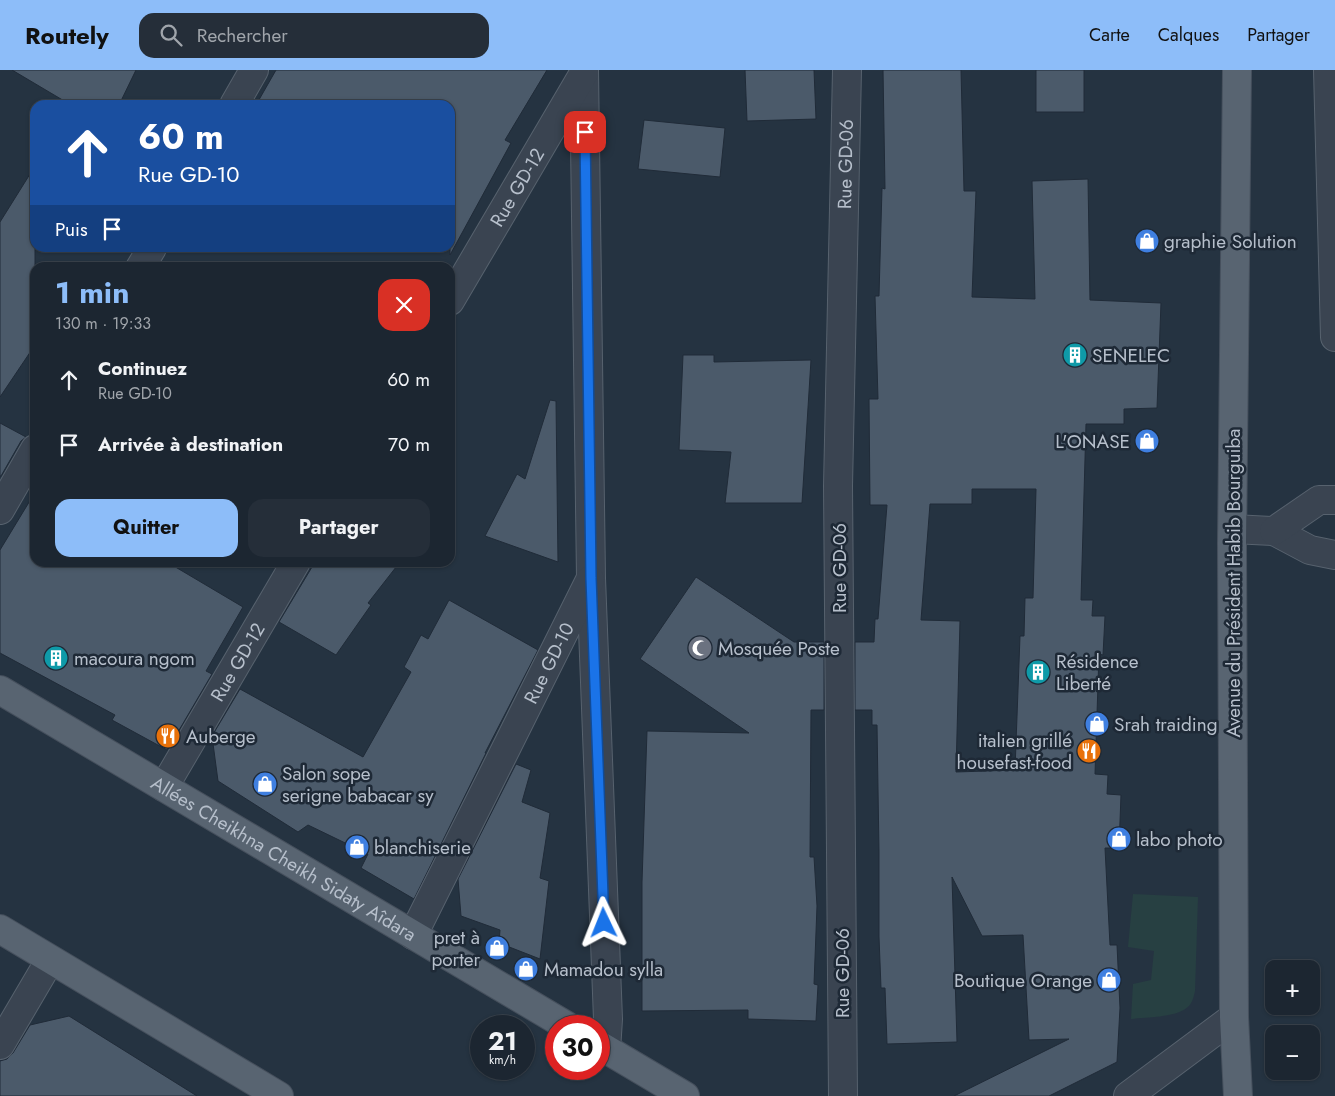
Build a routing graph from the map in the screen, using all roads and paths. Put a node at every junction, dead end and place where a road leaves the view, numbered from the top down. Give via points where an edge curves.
1 (254, 70) edge
2 (847, 70) edge
3 (1237, 70) edge
4 (1328, 70) edge
5 (584, 72) edge
6 (237, 100) edge
7 (455, 292) edge
8 (1335, 337) edge
9 (30, 458) edge
10 (1335, 500) edge
11 (0, 510) edge
12 (1233, 529) junction
13 (1274, 531) junction
14 (1335, 555) edge
15 (293, 567) edge
16 (591, 578) junction
17 (0, 690) edge
18 (164, 787) junction
19 (0, 929) edge
20 (412, 934) junction
21 (50, 960) junction
22 (548, 1015) edge
23 (608, 1015) edge
24 (1234, 1017) junction
25 (0, 1045) edge
26 (610, 1052) edge
27 (279, 1096) edge
28 (685, 1096) edge
29 (843, 1096) edge
30 (1128, 1096) edge
31 (1238, 1096) edge

1 - 6 street
2 - 29 street, Rue GD-06 via 838,486
3 - 12 main road, Avenue du Président Habib Bourguiba
4 - 8 street
5 - 7 street, Rue GD-12
5 - 16 street, Rue GD-10
9 - 11 street
10 - 13 street via 1319,500
12 - 13 street
12 - 24 main road, Avenue du Président Habib Bourguiba
13 - 14 street via 1310,550
15 - 18 street, Rue GD-12
16 - 20 street, Rue GD-10
16 - 23 street
17 - 18 main road, Allées Cheikhna Cheikh Sidaty Aîdara
18 - 20 main road, Allées Cheikhna Cheikh Sidaty Aîdara
19 - 21 main road
20 - 22 main road, Allées Cheikhna Cheikh Sidaty Aîdara
21 - 25 street
21 - 27 main road
24 - 30 street
24 - 31 main road, Avenue du Président Habib Bourguiba
26 - 28 main road

